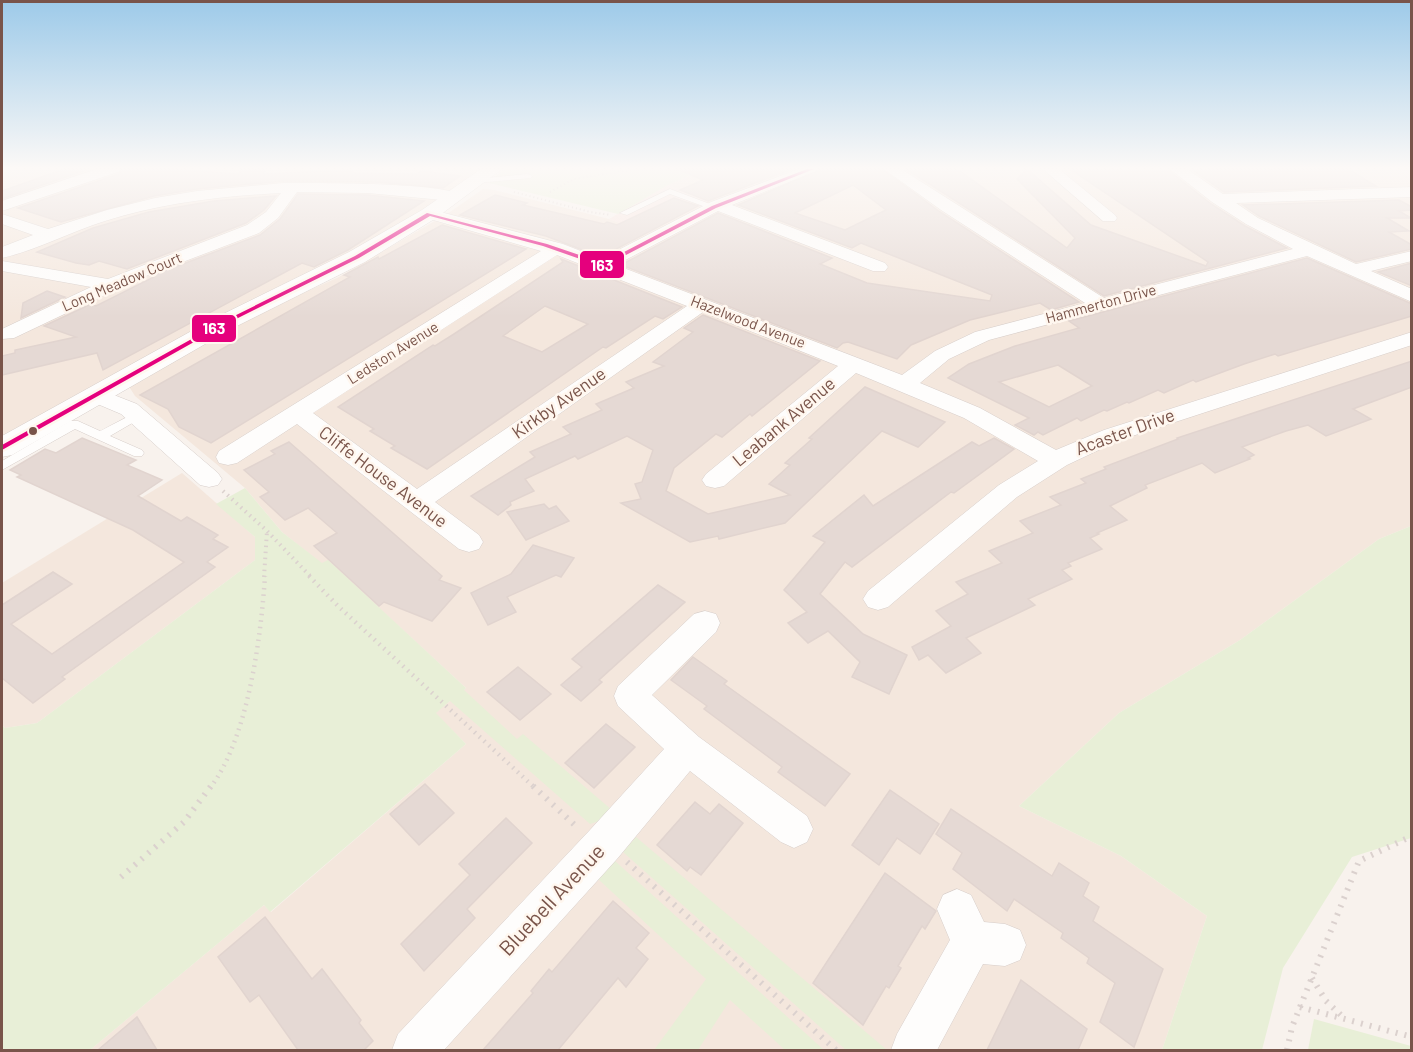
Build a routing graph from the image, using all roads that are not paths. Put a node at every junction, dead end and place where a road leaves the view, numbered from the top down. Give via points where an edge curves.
1 (99, 218) edge
2 (268, 218) edge
3 (422, 218) edge
4 (444, 218) edge
5 (693, 218) edge
6 (748, 218) edge
7 (964, 218) edge
8 (1247, 218) edge
9 (2, 219) edge
10 (48, 235) junction
11 (557, 248) junction
12 (1309, 250) junction
13 (2, 253) edge
14 (1412, 256) edge
15 (603, 265) junction
16 (2, 266) edge
17 (879, 267) dead end
18 (1354, 270) junction
19 (110, 285) junction
20 (1412, 296) edge
21 (702, 304) junction
22 (1100, 304) junction
23 (7, 334) dead end
24 (1412, 338) edge
25 (853, 364) junction
26 (904, 384) junction
27 (96, 395) junction
28 (298, 413) junction
29 (137, 416) junction
30 (101, 436) junction
31 (2, 448) edge
32 (138, 453) dead end
33 (228, 457) dead end
34 (1055, 460) junction
35 (2, 466) edge
36 (209, 479) road end
37 (715, 480) dead end
38 (417, 502) junction
39 (469, 542) dead end
40 (878, 599) dead end
41 (705, 622) dead end
42 (687, 748) junction
43 (794, 829) dead end
44 (978, 932) dead end
45 (414, 1050) edge
46 (913, 1050) edge

1 - 10 street
2 - 19 street, Long Meadow Court via 253,229
3 - 27 street via 357,257 224,323
4 - 11 street, Hazelwood Avenue
5 - 15 street
6 - 17 street
7 - 22 street
8 - 12 street
9 - 10 street
10 - 13 street
11 - 15 street, Hazelwood Avenue
11 - 28 street, Ledston Avenue
12 - 18 street
12 - 22 street, Hammerton Drive
14 - 18 street
15 - 21 street, Hazelwood Avenue
16 - 19 street
18 - 20 street
19 - 23 street, Long Meadow Court
21 - 25 street, Hazelwood Avenue
21 - 38 street, Kirkby Avenue
22 - 26 street, Hammerton Drive via 982,336 942,355
24 - 34 street, Acaster Drive via 1113,435
25 - 26 street, Hazelwood Avenue
25 - 37 street, Leabank Avenue
26 - 34 street, Hazelwood Avenue via 972,412
27 - 29 street
27 - 31 street
28 - 33 street, Ledston Avenue
28 - 38 street, Cliffe House Avenue
29 - 30 lane
29 - 36 street
30 - 32 lane
30 - 35 lane via 74,424
34 - 40 street, Acaster Drive via 1008,491
38 - 39 street, Cliffe House Avenue
41 - 42 street via 630,696
42 - 43 street
42 - 45 street, Bluebell Avenue
44 - 46 street

